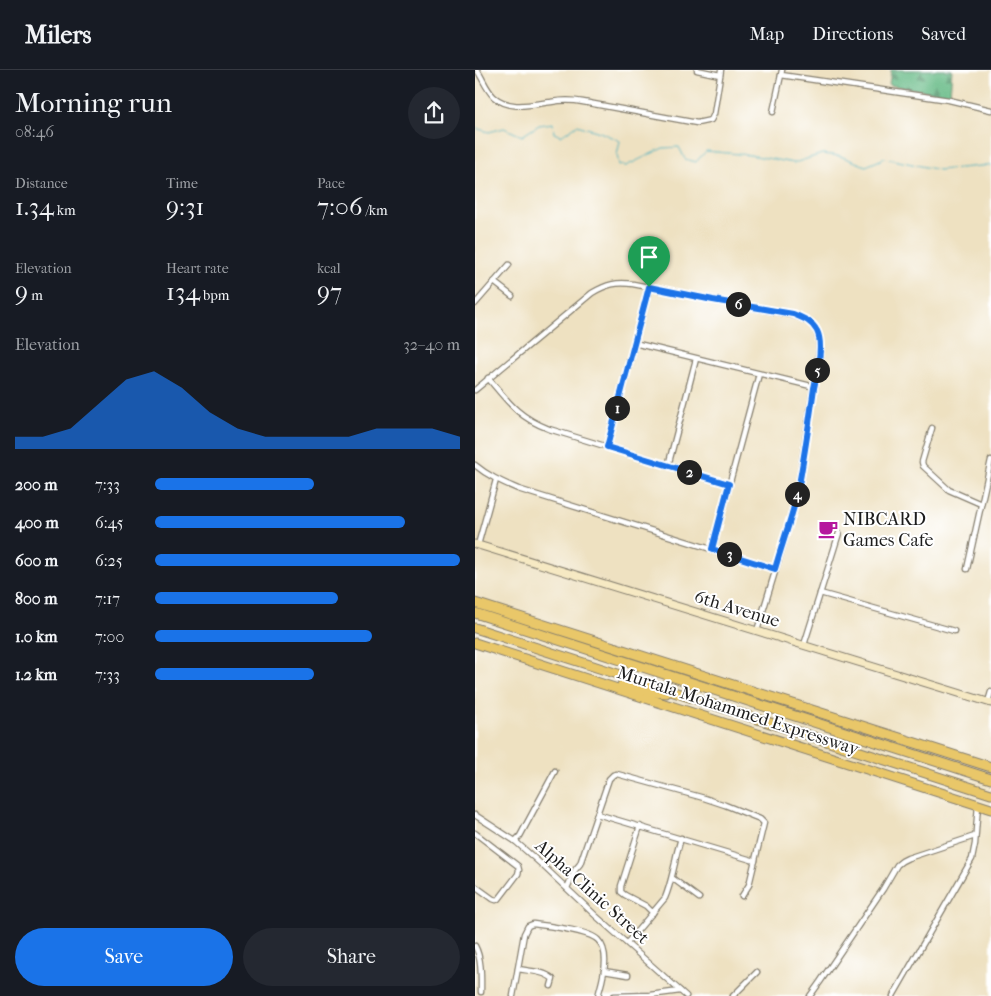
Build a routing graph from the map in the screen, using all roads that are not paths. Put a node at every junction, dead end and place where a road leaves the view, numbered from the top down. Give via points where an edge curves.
1 (477, 70) edge
2 (697, 70) edge
3 (721, 72) edge
4 (782, 73) edge
5 (991, 110) edge
6 (773, 112) dead end
7 (509, 265) dead end
8 (494, 282) junction
9 (649, 287) junction
10 (512, 296) dead end
11 (475, 304) edge
12 (635, 343) junction
13 (696, 359) junction
14 (759, 374) junction
15 (488, 378) junction
16 (815, 387) junction
17 (475, 390) edge
18 (932, 428) dead end
19 (607, 447) junction
20 (991, 460) edge
21 (475, 465) edge
22 (668, 466) junction
23 (496, 480) junction
24 (729, 484) junction
25 (981, 504) junction
26 (839, 532) dead end
27 (476, 544) edge
28 (712, 549) junction
29 (775, 569) junction
30 (967, 569) dead end
31 (820, 593) junction
32 (475, 603) edge
33 (475, 613) edge
34 (475, 628) edge
35 (757, 631) junction
36 (954, 631) dead end
37 (475, 643) edge
38 (803, 646) junction
39 (623, 650) junction
40 (662, 673) junction
41 (573, 675) junction
42 (991, 692) edge
43 (681, 694) junction
44 (990, 703) edge
45 (991, 767) edge
46 (555, 772) dead end
47 (991, 778) edge
48 (991, 794) edge
49 (978, 805) junction
50 (991, 809) edge
51 (597, 814) junction
52 (475, 815) edge
53 (640, 826) junction
54 (475, 833) edge
55 (975, 836) junction
56 (681, 838) junction
57 (515, 841) junction
58 (755, 861) junction
59 (673, 878) junction
60 (475, 886) edge
61 (567, 888) junction
62 (742, 896) dead end
63 (699, 898) dead end
64 (653, 912) junction
65 (627, 943) junction
66 (475, 946) edge
67 (517, 969) junction
68 (604, 971) junction
69 (757, 972) dead end
70 (628, 975) dead end
71 (551, 986) dead end
72 (680, 990) junction
73 (481, 992) dead end
74 (895, 995) edge
75 (513, 996) edge
76 (599, 996) edge
77 (614, 996) edge
78 (686, 996) edge
79 (733, 996) edge
80 (810, 996) edge

1 - 3 street via 495,98 505,104 516,106 569,100 697,123 711,120 715,114
2 - 3 street
4 - 5 street via 949,100
4 - 6 street
7 - 8 street
8 - 10 street
8 - 11 street
9 - 12 street
9 - 15 street via 620,282 592,293
9 - 16 street via 805,318 818,332
12 - 13 street
12 - 19 street
13 - 14 street
13 - 22 street
14 - 16 street
14 - 24 street
15 - 17 street
15 - 19 street via 515,409 535,424
16 - 29 street via 796,496
18 - 25 street via 923,466 949,490
19 - 22 street
20 - 25 street
21 - 23 street
22 - 24 street
23 - 27 street
23 - 28 street
24 - 28 street
25 - 30 street
26 - 31 street
27 - 35 street, 6th Avenue
28 - 29 street
29 - 35 street
31 - 36 street
31 - 38 street
32 - 39 highway, Murtala Mohammed Expressway
33 - 40 highway, Murtala Mohammed Expressway
34 - 43 highway, Murtala Mohammed Expressway
35 - 38 street, 6th Avenue
37 - 41 highway, Murtala Mohammed Expressway
38 - 44 street, 6th Avenue
39 - 40 highway
39 - 45 highway, Murtala Mohammed Expressway
40 - 47 highway, Murtala Mohammed Expressway
41 - 43 highway via 652,692
41 - 49 highway, Murtala Mohammed Expressway
42 - 44 street
43 - 48 highway, Murtala Mohammed Expressway
46 - 57 street
49 - 50 highway, Murtala Mohammed Expressway
49 - 55 street
51 - 53 street
51 - 58 street via 609,779 617,774 725,804 763,823
51 - 61 street
52 - 57 street, Alpha Clinic Street
53 - 56 street
53 - 64 street via 621,892
54 - 60 street via 519,870 499,899 493,899
55 - 74 street via 972,859
55 - 80 street via 908,858 897,865
56 - 58 street
56 - 59 street
57 - 61 street, Alpha Clinic Street
58 - 62 street via 749,885
59 - 63 street
59 - 64 street via 665,898
61 - 65 street, Alpha Clinic Street
64 - 65 street
65 - 72 street, Alpha Clinic Street
66 - 73 street
67 - 68 street via 523,934 527,926 533,924 596,938 604,954
67 - 71 street via 549,976 553,979
67 - 75 street
68 - 70 street
68 - 76 street
69 - 79 street
72 - 77 street
72 - 78 street, Alpha Clinic Street

